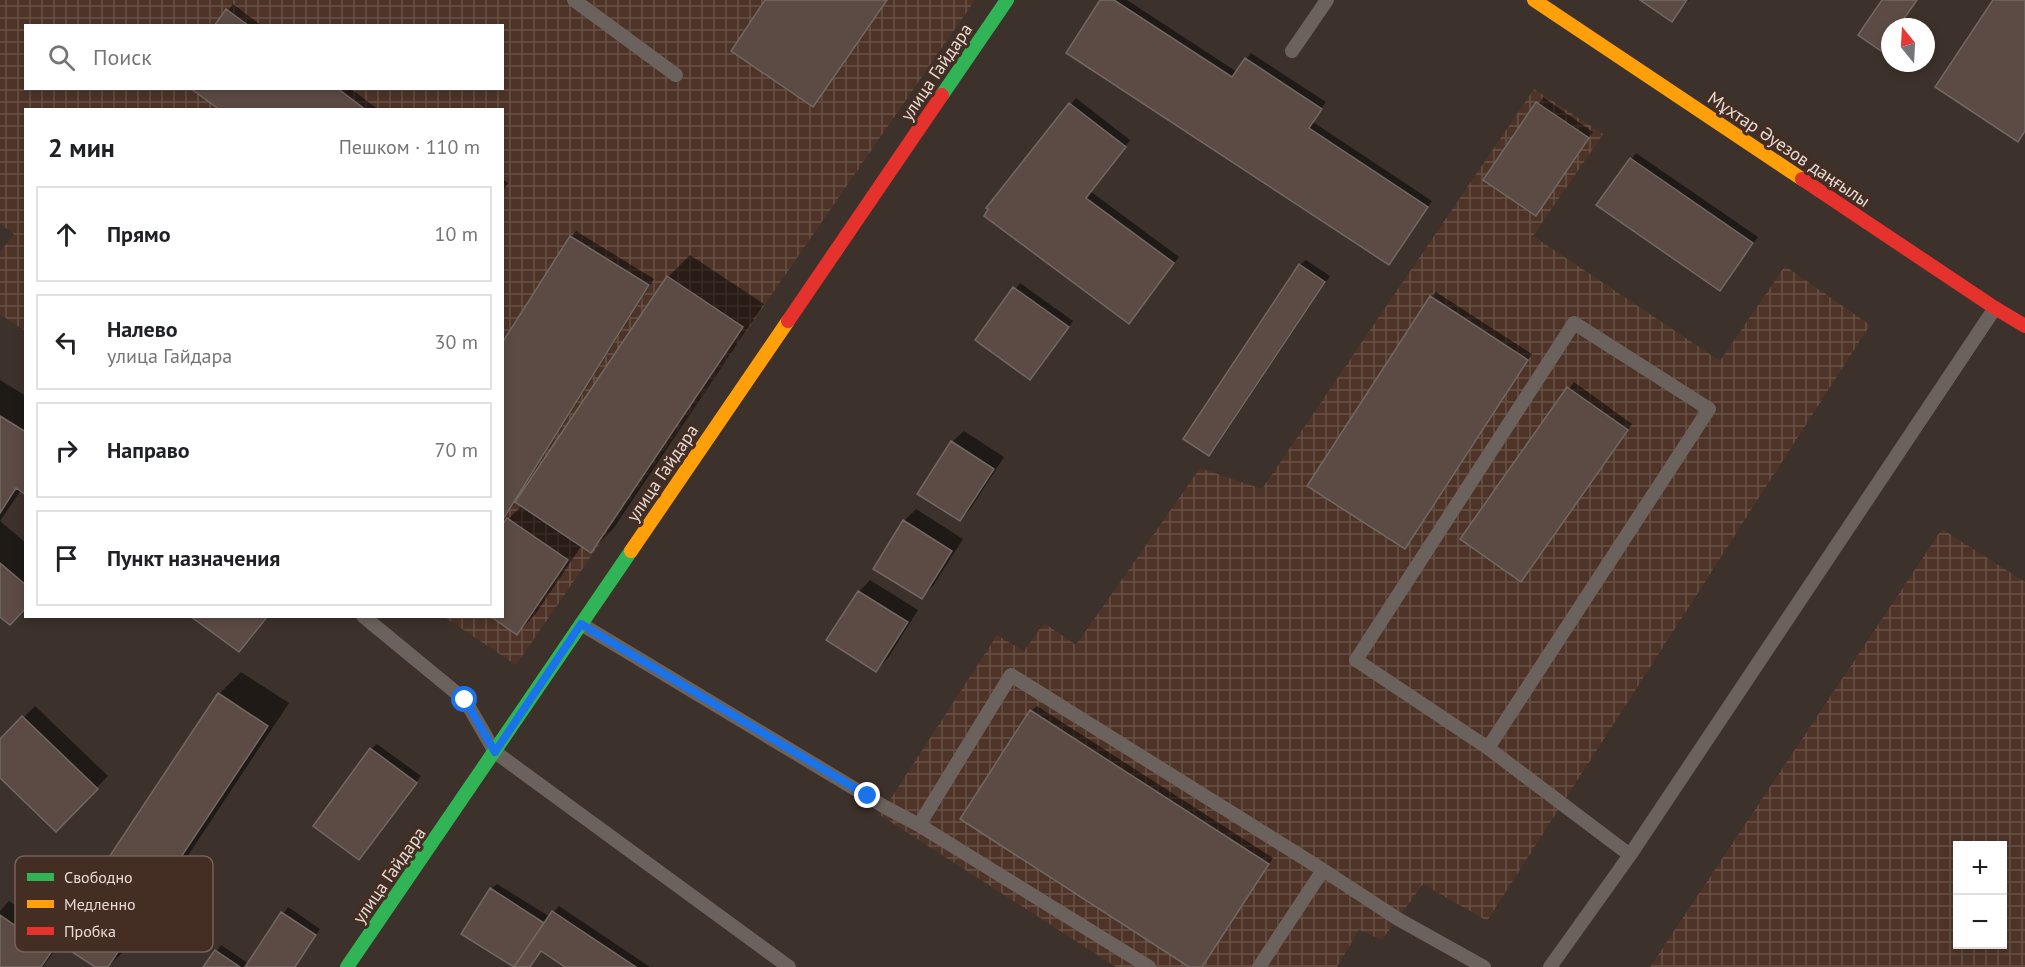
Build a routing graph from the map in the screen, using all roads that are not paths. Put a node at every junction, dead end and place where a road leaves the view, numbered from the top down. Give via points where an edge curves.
1 (574, 0) edge
2 (1007, 0) edge
3 (1327, 0) edge
4 (1534, 0) edge
5 (1552, 5) edge
6 (1292, 51) dead end
7 (676, 75) dead end
8 (1995, 308) junction
9 (2025, 326) edge
10 (365, 618) edge
11 (581, 624) junction
12 (1488, 748) junction
13 (495, 752) junction
14 (919, 825) junction
15 (1630, 855) junction
16 (1323, 870) junction
17 (347, 967) edge
18 (789, 967) edge
19 (1149, 967) edge
20 (1259, 967) edge
21 (1484, 967) edge
22 (1550, 967) edge

1 - 7 lane
2 - 11 street, улица Гайдара
3 - 6 lane
4 - 5 street, Мұхтар Әуезов даңғылы
5 - 8 street, Мұхтар Әуезов даңғылы
8 - 9 street, Мұхтар Әуезов даңғылы
8 - 15 lane
10 - 13 lane via 465,700
11 - 13 street, улица Гайдара
11 - 14 lane
12 - 12 lane via 1709,409 1574,322 1356,660
12 - 15 lane
13 - 17 street, улица Гайдара
13 - 18 lane
14 - 16 lane via 1011,675
14 - 19 lane
15 - 22 lane
16 - 20 lane
16 - 21 lane via 1398,919

